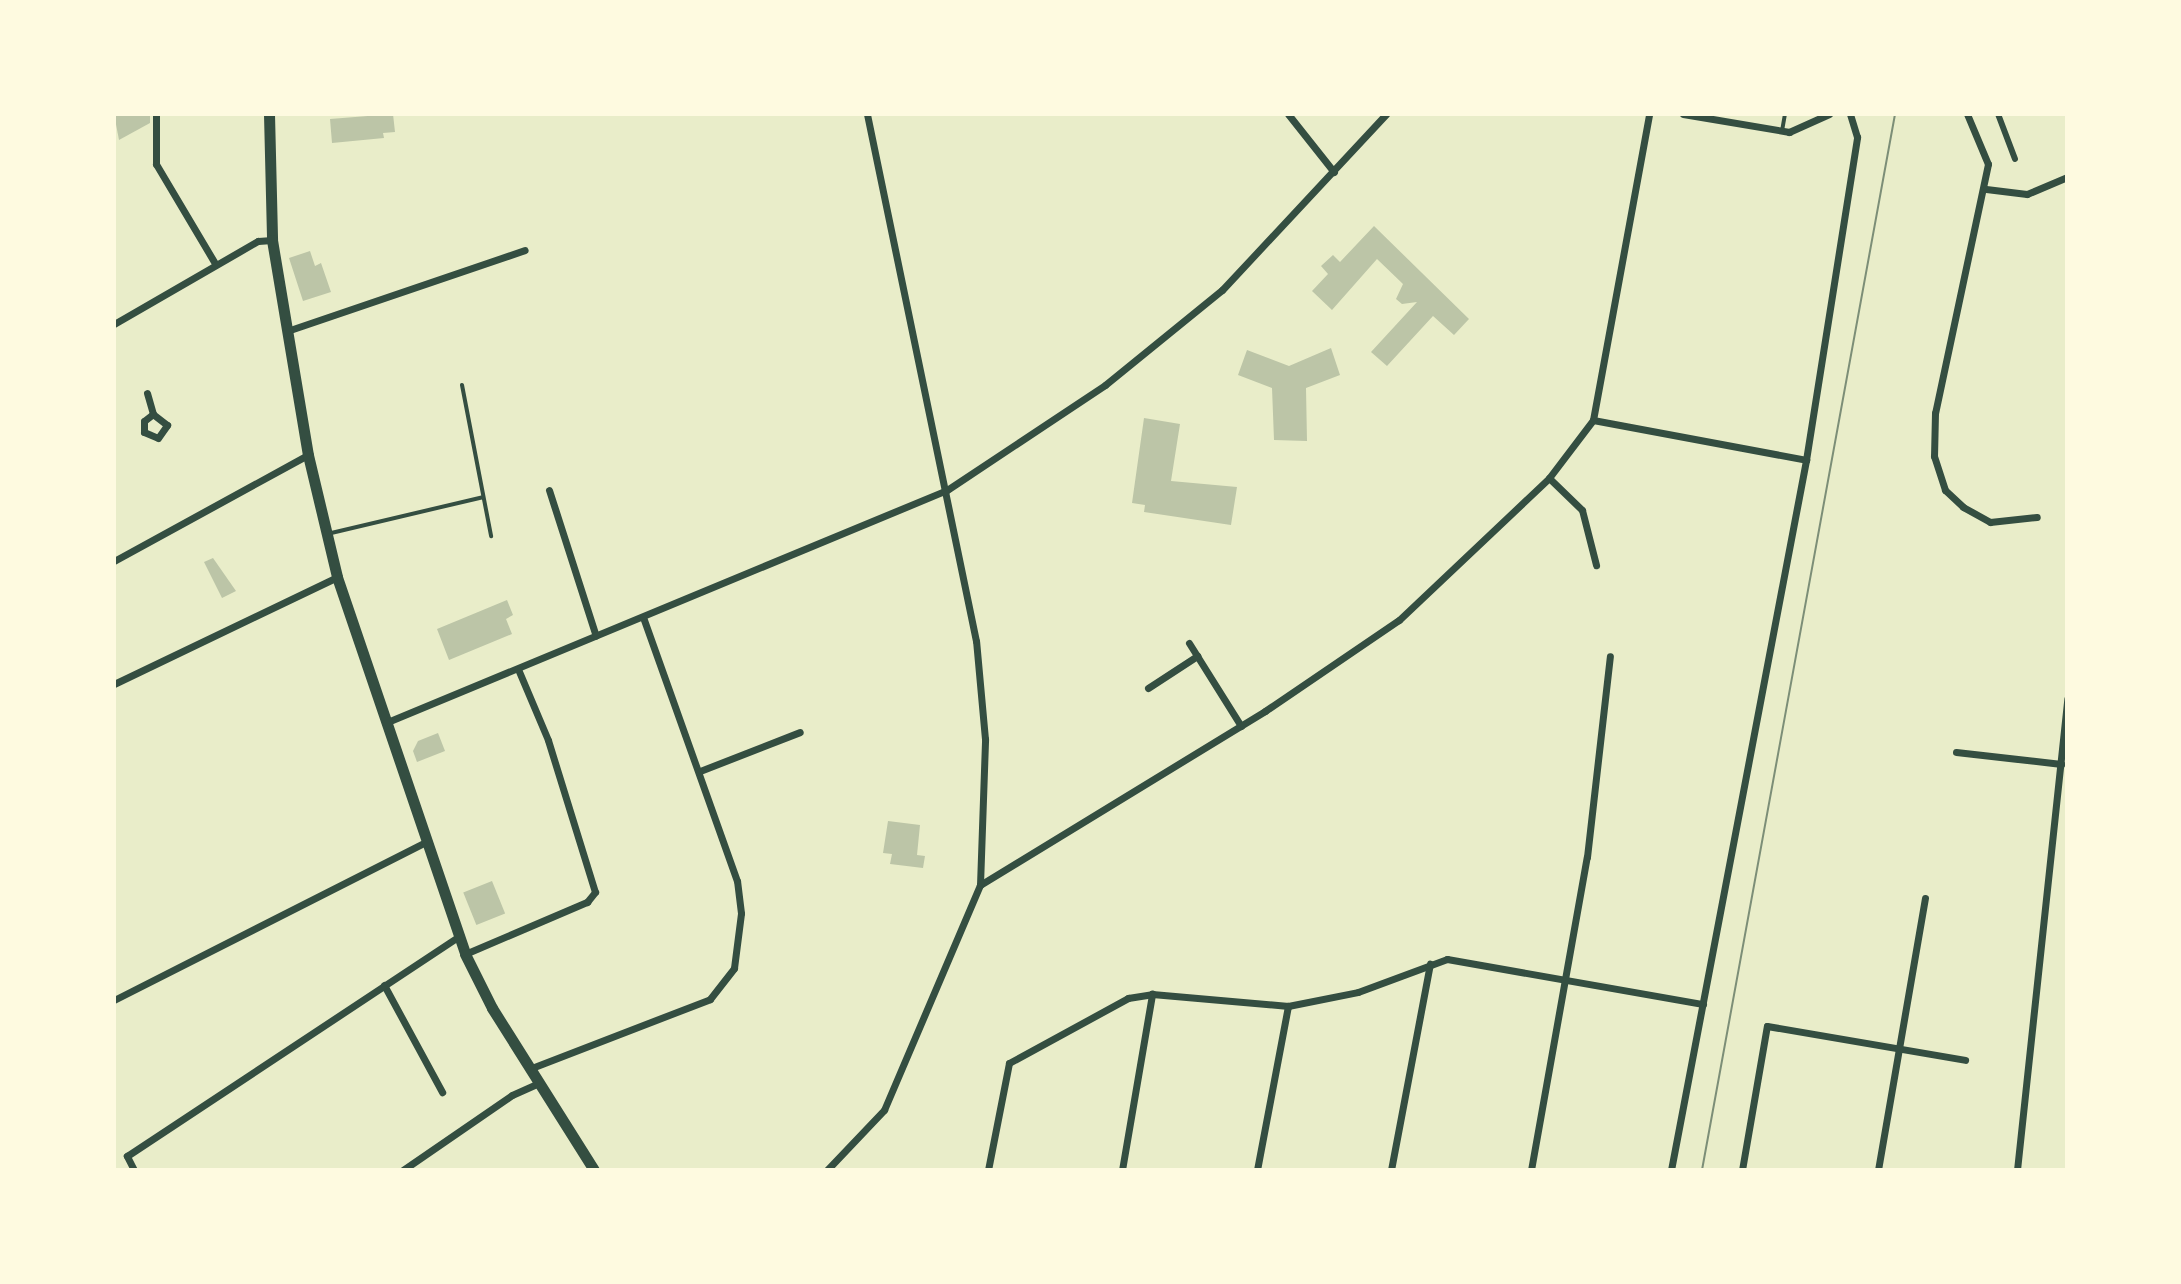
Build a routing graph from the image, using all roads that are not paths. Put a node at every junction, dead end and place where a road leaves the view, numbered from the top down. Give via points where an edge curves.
1 (156, 114) edge
2 (269, 114) edge
3 (867, 114) edge
4 (1288, 114) edge
5 (1386, 114) edge
6 (1649, 114) edge
7 (1683, 114) edge
8 (1785, 114) edge
9 (1829, 114) edge
10 (1850, 114) edge
11 (1967, 114) edge
12 (1998, 114) edge
13 (1782, 131) junction
14 (2015, 159) dead end
15 (1334, 172) junction
16 (2067, 177) edge
17 (1986, 189) junction
18 (272, 240) junction
19 (525, 250) dead end
20 (216, 265) junction
21 (114, 324) edge
22 (287, 331) junction
23 (462, 385) dead end
24 (147, 393) dead end
25 (153, 414) dead end
26 (1593, 420) junction
27 (308, 455) junction
28 (1806, 460) junction
29 (1549, 478) junction
30 (549, 490) dead end
31 (947, 490) junction
32 (483, 497) junction
33 (2037, 517) dead end
34 (325, 534) junction
35 (491, 536) dead end
36 (114, 561) edge
37 (1596, 565) dead end
38 (337, 577) junction
39 (643, 617) junction
40 (596, 636) junction
41 (1189, 643) dead end
42 (1197, 656) junction
43 (1610, 656) dead end
44 (518, 669) junction
45 (114, 684) edge
46 (1148, 688) dead end
47 (2067, 699) edge
48 (383, 724) junction
49 (1241, 726) junction
50 (800, 732) dead end
51 (1956, 752) dead end
52 (2061, 764) junction
53 (700, 771) junction
54 (423, 843) junction
55 (980, 885) junction
56 (1925, 898) dead end
57 (458, 937) junction
58 (465, 954) junction
59 (1430, 964) junction
60 (1566, 980) junction
61 (384, 985) junction
62 (1152, 994) junction
63 (114, 1000) edge
64 (1703, 1004) junction
65 (1288, 1006) junction
66 (1899, 1047) junction
67 (1965, 1060) dead end
68 (529, 1069) junction
69 (539, 1083) junction
70 (442, 1092) dead end
71 (134, 1170) edge
72 (403, 1170) edge
73 (594, 1170) edge
74 (827, 1170) edge
75 (988, 1170) edge
76 (1122, 1170) edge
77 (1257, 1170) edge
78 (1391, 1170) edge
79 (1531, 1170) edge
80 (1671, 1170) edge
81 (1742, 1170) edge
82 (1878, 1170) edge
83 (2017, 1170) edge

1 - 20 street via 156,164
2 - 18 main road
3 - 31 street
4 - 15 street
5 - 15 street
6 - 26 street
7 - 13 street
8 - 13 lane
9 - 13 street
10 - 28 street via 1857,137
11 - 17 street via 1988,164
12 - 14 street
15 - 31 street via 1214,296 1105,385
16 - 17 street via 2027,194
17 - 33 street via 1935,413 1934,456 1945,490 1963,507 1990,522
18 - 20 street via 258,241
18 - 22 main road
19 - 22 street
20 - 21 street
22 - 27 main road
23 - 32 lane
24 - 25 street
26 - 28 street
26 - 29 street
27 - 34 main road
27 - 36 street
28 - 64 street
29 - 37 street via 1582,510
29 - 49 street via 1399,620
30 - 40 street
31 - 39 street
31 - 55 street via 976,641 985,739
32 - 34 lane
32 - 35 lane
34 - 38 main road
38 - 45 street
38 - 48 main road
39 - 40 street
39 - 53 street
40 - 44 street
41 - 42 street
42 - 46 street
42 - 49 street
43 - 60 street
44 - 48 street
44 - 58 street via 548,740 595,892 587,902
47 - 52 street
48 - 54 main road
49 - 55 street
50 - 53 street
51 - 52 street
52 - 83 street
53 - 68 street via 737,881 741,913 734,968 710,999
54 - 57 main road
54 - 63 street
55 - 74 street via 884,1110
56 - 66 street
57 - 58 main road
57 - 61 street
58 - 68 main road
59 - 60 street via 1447,959
59 - 65 street via 1358,992
59 - 78 street
60 - 64 street
60 - 79 street
61 - 70 street
61 - 71 street via 127,1156
62 - 65 street
62 - 75 street via 1128,998 1009,1063
62 - 76 street
64 - 80 street
65 - 77 street
66 - 67 street
66 - 81 street via 1767,1026
66 - 82 street
68 - 69 main road
69 - 72 street via 512,1095
69 - 73 main road

